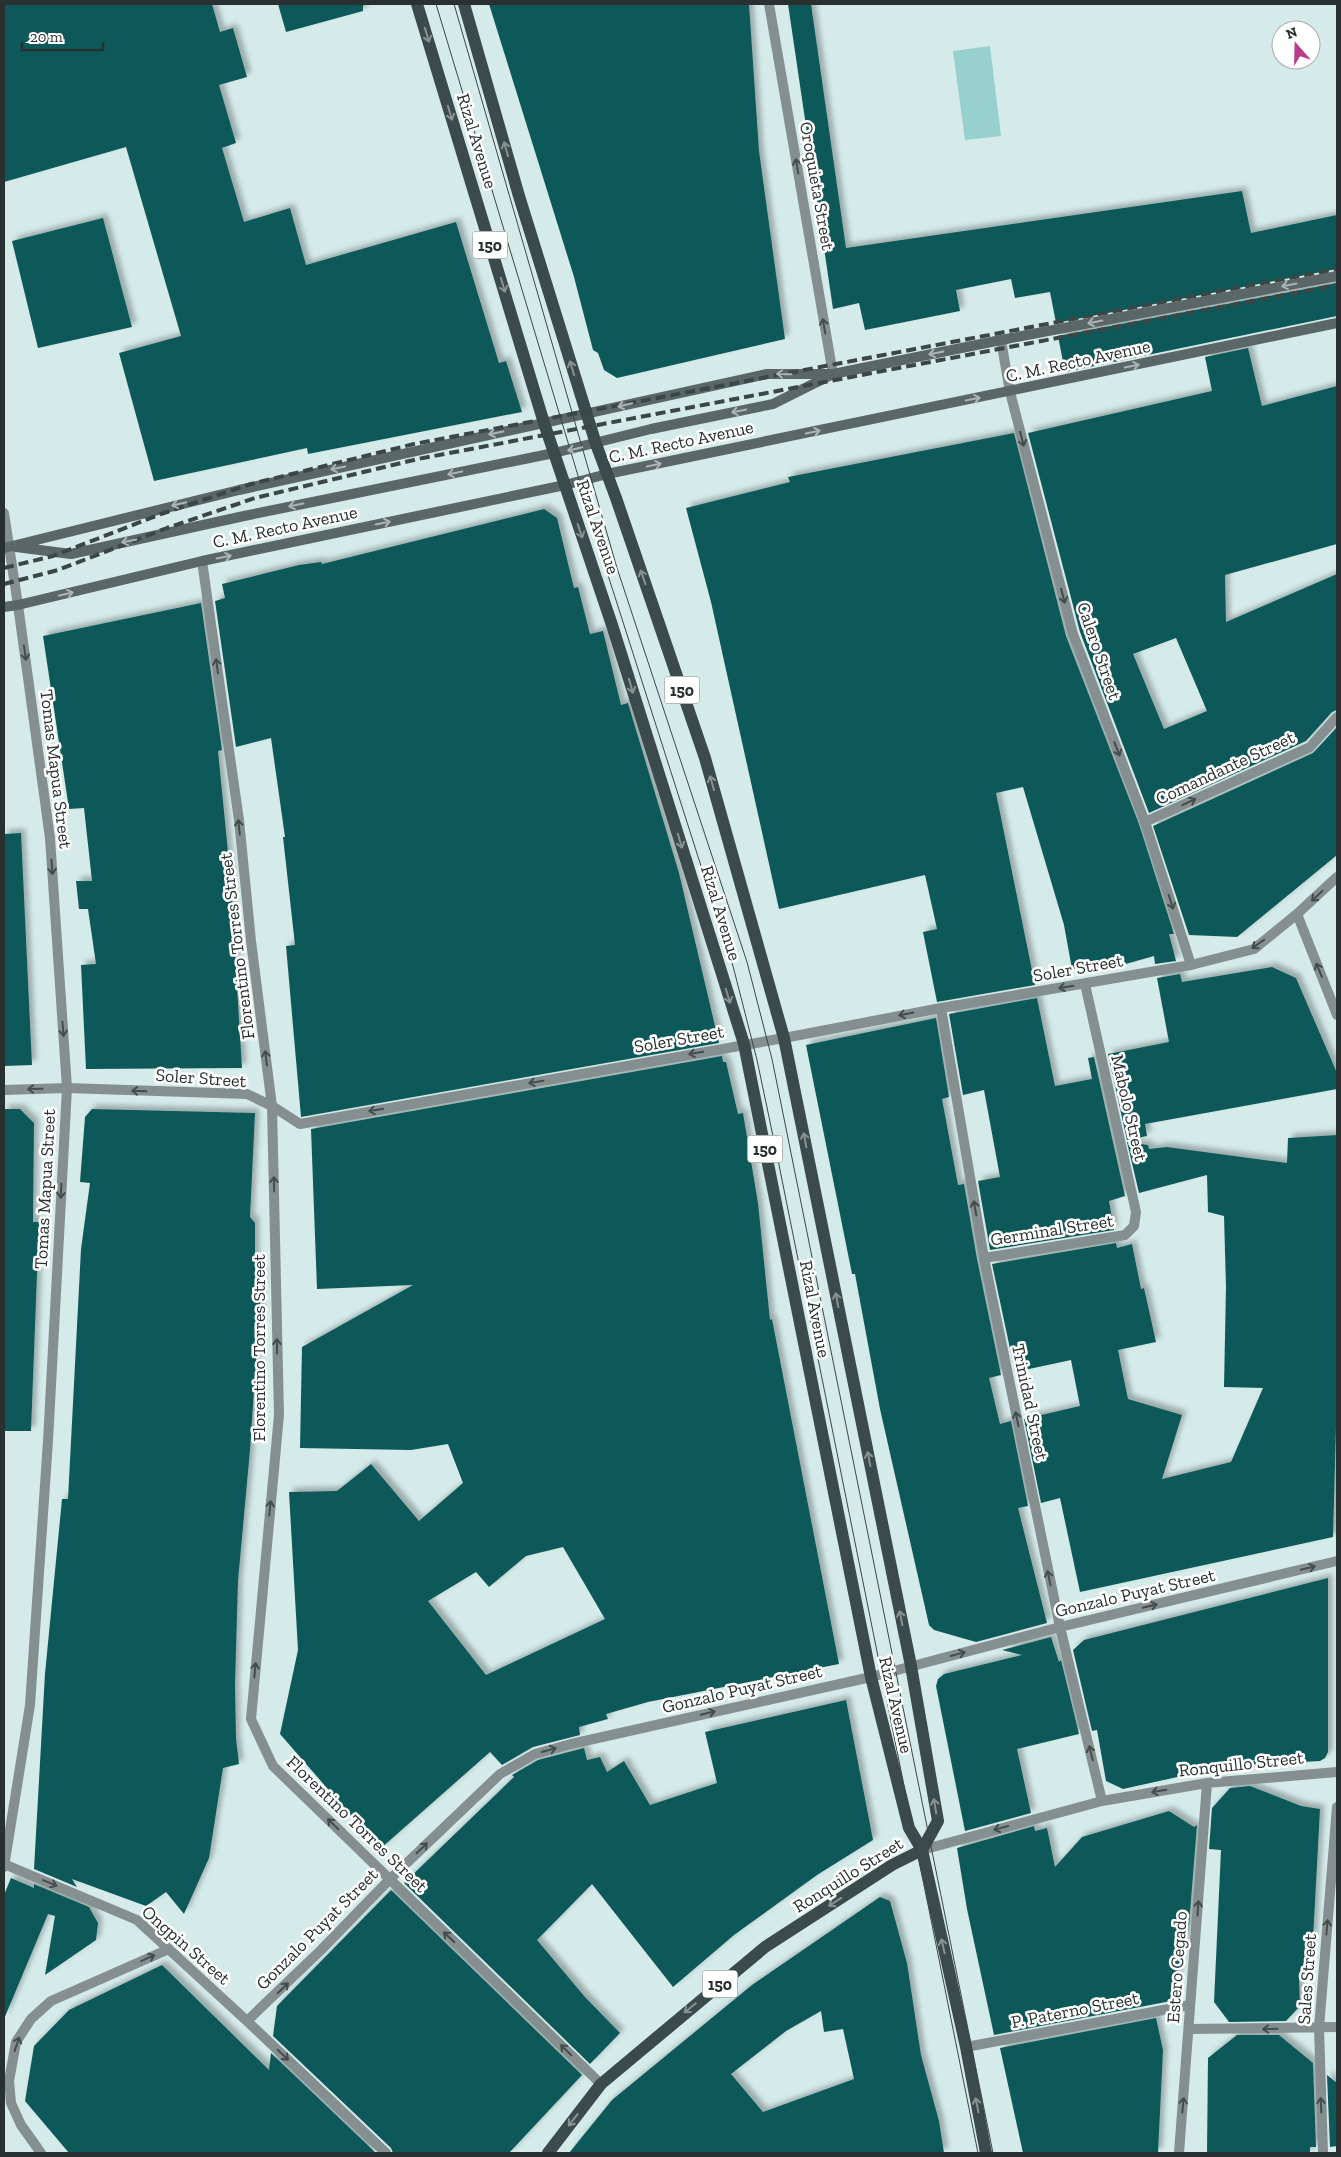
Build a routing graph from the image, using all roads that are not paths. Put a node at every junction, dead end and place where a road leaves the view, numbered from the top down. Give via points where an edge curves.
1 (417, 4) edge
2 (464, 4) edge
3 (769, 4) edge
4 (1337, 276) edge
5 (1337, 323) edge
6 (1001, 340) junction
7 (832, 374) junction
8 (1010, 392) junction
9 (587, 414) junction
10 (544, 423) junction
11 (596, 444) junction
12 (554, 453) junction
13 (606, 474) junction
14 (565, 485) junction
15 (4, 513) edge
16 (7, 547) edge
17 (202, 562) junction
18 (18, 605) junction
19 (4, 607) edge
20 (1337, 717) edge
21 (1145, 822) junction
22 (1337, 877) edge
23 (1297, 914) junction
24 (1191, 965) junction
25 (1085, 984) junction
26 (941, 1008) junction
27 (1337, 1015) edge
28 (784, 1038) junction
29 (744, 1044) junction
30 (67, 1088) junction
31 (4, 1090) edge
32 (272, 1106) junction
33 (1125, 1235) joint
34 (984, 1258) junction
35 (1337, 1561) edge
36 (1060, 1628) junction
37 (911, 1666) junction
38 (871, 1677) junction
39 (1337, 1772) edge
40 (1207, 1783) junction
41 (1102, 1801) junction
42 (1337, 1807) edge
43 (922, 1850) junction
44 (4, 1865) edge
45 (390, 1879) junction
46 (169, 1949) junction
47 (1190, 2005) junction
48 (247, 2021) junction
49 (1337, 2027) edge
50 (1319, 2028) junction
51 (1189, 2029) junction
52 (966, 2047) junction
53 (601, 2084) junction
54 (42, 2153) edge
55 (386, 2153) edge
56 (548, 2153) edge
57 (986, 2153) edge
58 (1179, 2153) edge
59 (1323, 2153) edge

1 -> 10 main road, Rizal Avenue / 150
9 -> 2 main road, Rizal Avenue / 150
7 -> 3 street, Oroquieta Street
4 -> 6 main road, C. M. Recto Avenue
8 -> 5 main road, C. M. Recto Avenue
6 -> 7 main road, C. M. Recto Avenue
6 - 8 street, Calero Street
7 -> 9 main road, C. M. Recto Avenue via 767,374
7 -> 11 main road, C. M. Recto Avenue via 773,404 651,429
13 -> 8 main road, C. M. Recto Avenue
8 -> 21 street, Calero Street via 1073,634
9 - 10 main road, C. M. Recto Avenue
9 - 11 main road, Rizal Avenue / 150
10 - 12 main road, Rizal Avenue / 150
10 -> 16 main road, C. M. Recto Avenue via 239,490
11 -> 12 main road, C. M. Recto Avenue
11 - 13 main road, Rizal Avenue / 150
12 - 14 main road, Rizal Avenue / 150
12 -> 16 main road, C. M. Recto Avenue via 72,554
13 - 14 main road, C. M. Recto Avenue
28 -> 13 main road, Rizal Avenue / 150 via 705,758
17 -> 14 main road, C. M. Recto Avenue
14 -> 29 main road, Rizal Avenue / 150
15 - 16 street, Tomas Mapua Street
16 - 18 street, Tomas Mapua Street
18 -> 17 main road, C. M. Recto Avenue
32 -> 17 street, Florentino Torres Street via 239,820
18 - 19 main road, C. M. Recto Avenue
18 -> 30 street, Tomas Mapua Street via 50,838
21 -> 20 street, Comandante Street via 1310,747
21 -> 24 street, Calero Street
22 -> 23 street, Soler Street
23 -> 24 street, Soler Street via 1254,948
27 -> 23 street
24 - 25 street, Soler Street
25 -> 26 street, Soler Street
25 - 33 street, Mabolo Street via 1136,1212 1134,1226
26 -> 28 street, Soler Street
34 -> 26 street, Trinidad Street
28 - 29 street, Soler Street
37 -> 28 main road, Rizal Avenue / 150
29 -> 32 street, Soler Street via 300,1124
29 - 38 main road, Rizal Avenue / 150
30 -> 31 street, Soler Street
32 -> 30 street, Soler Street via 247,1094
30 -> 44 street, Tomas Mapua Street via 30,1705
45 -> 32 street, Florentino Torres Street via 273,1766 251,1718 278,1415
33 - 34 street, Germinal Street
36 -> 34 street, Trinidad Street
36 -> 35 street, Gonzalo Puyat Street
37 -> 36 street, Gonzalo Puyat Street
41 -> 36 street, Trinidad Street
37 - 38 street, Gonzalo Puyat Street
43 -> 37 main road, Rizal Avenue / 150 via 938,1821
38 - 43 main road, Rizal Avenue / 150 via 908,1828
45 -> 38 street, Gonzalo Puyat Street via 500,1774 535,1754
39 - 40 street, Ronquillo Street
40 -> 41 street, Ronquillo Street
47 -> 40 street, Estero Cegado
41 -> 43 street, Ronquillo Street
50 -> 42 street, Sales Street
52 -> 43 main road, Rizal Avenue / 150
43 -> 53 main road, Ronquillo Street / 150 via 892,1865 765,1947
44 -> 46 street, Ongpin Street via 136,1920
48 -> 45 street, Gonzalo Puyat Street
53 -> 45 street, Florentino Torres Street
46 - 48 street, Ongpin Street
54 -> 46 street via 21,2125 11,2103 9,2081 16,2042 31,2019 51,2001
47 - 51 street, Estero Cegado
47 - 52 street, P. Paterno Street
48 -> 55 street, Ongpin Street
49 - 50 street
50 -> 51 street
59 -> 50 street, Sales Street
58 -> 51 street, Estero Cegado
57 -> 52 main road, Rizal Avenue / 150
53 -> 56 main road, Ronquillo Street / 150

